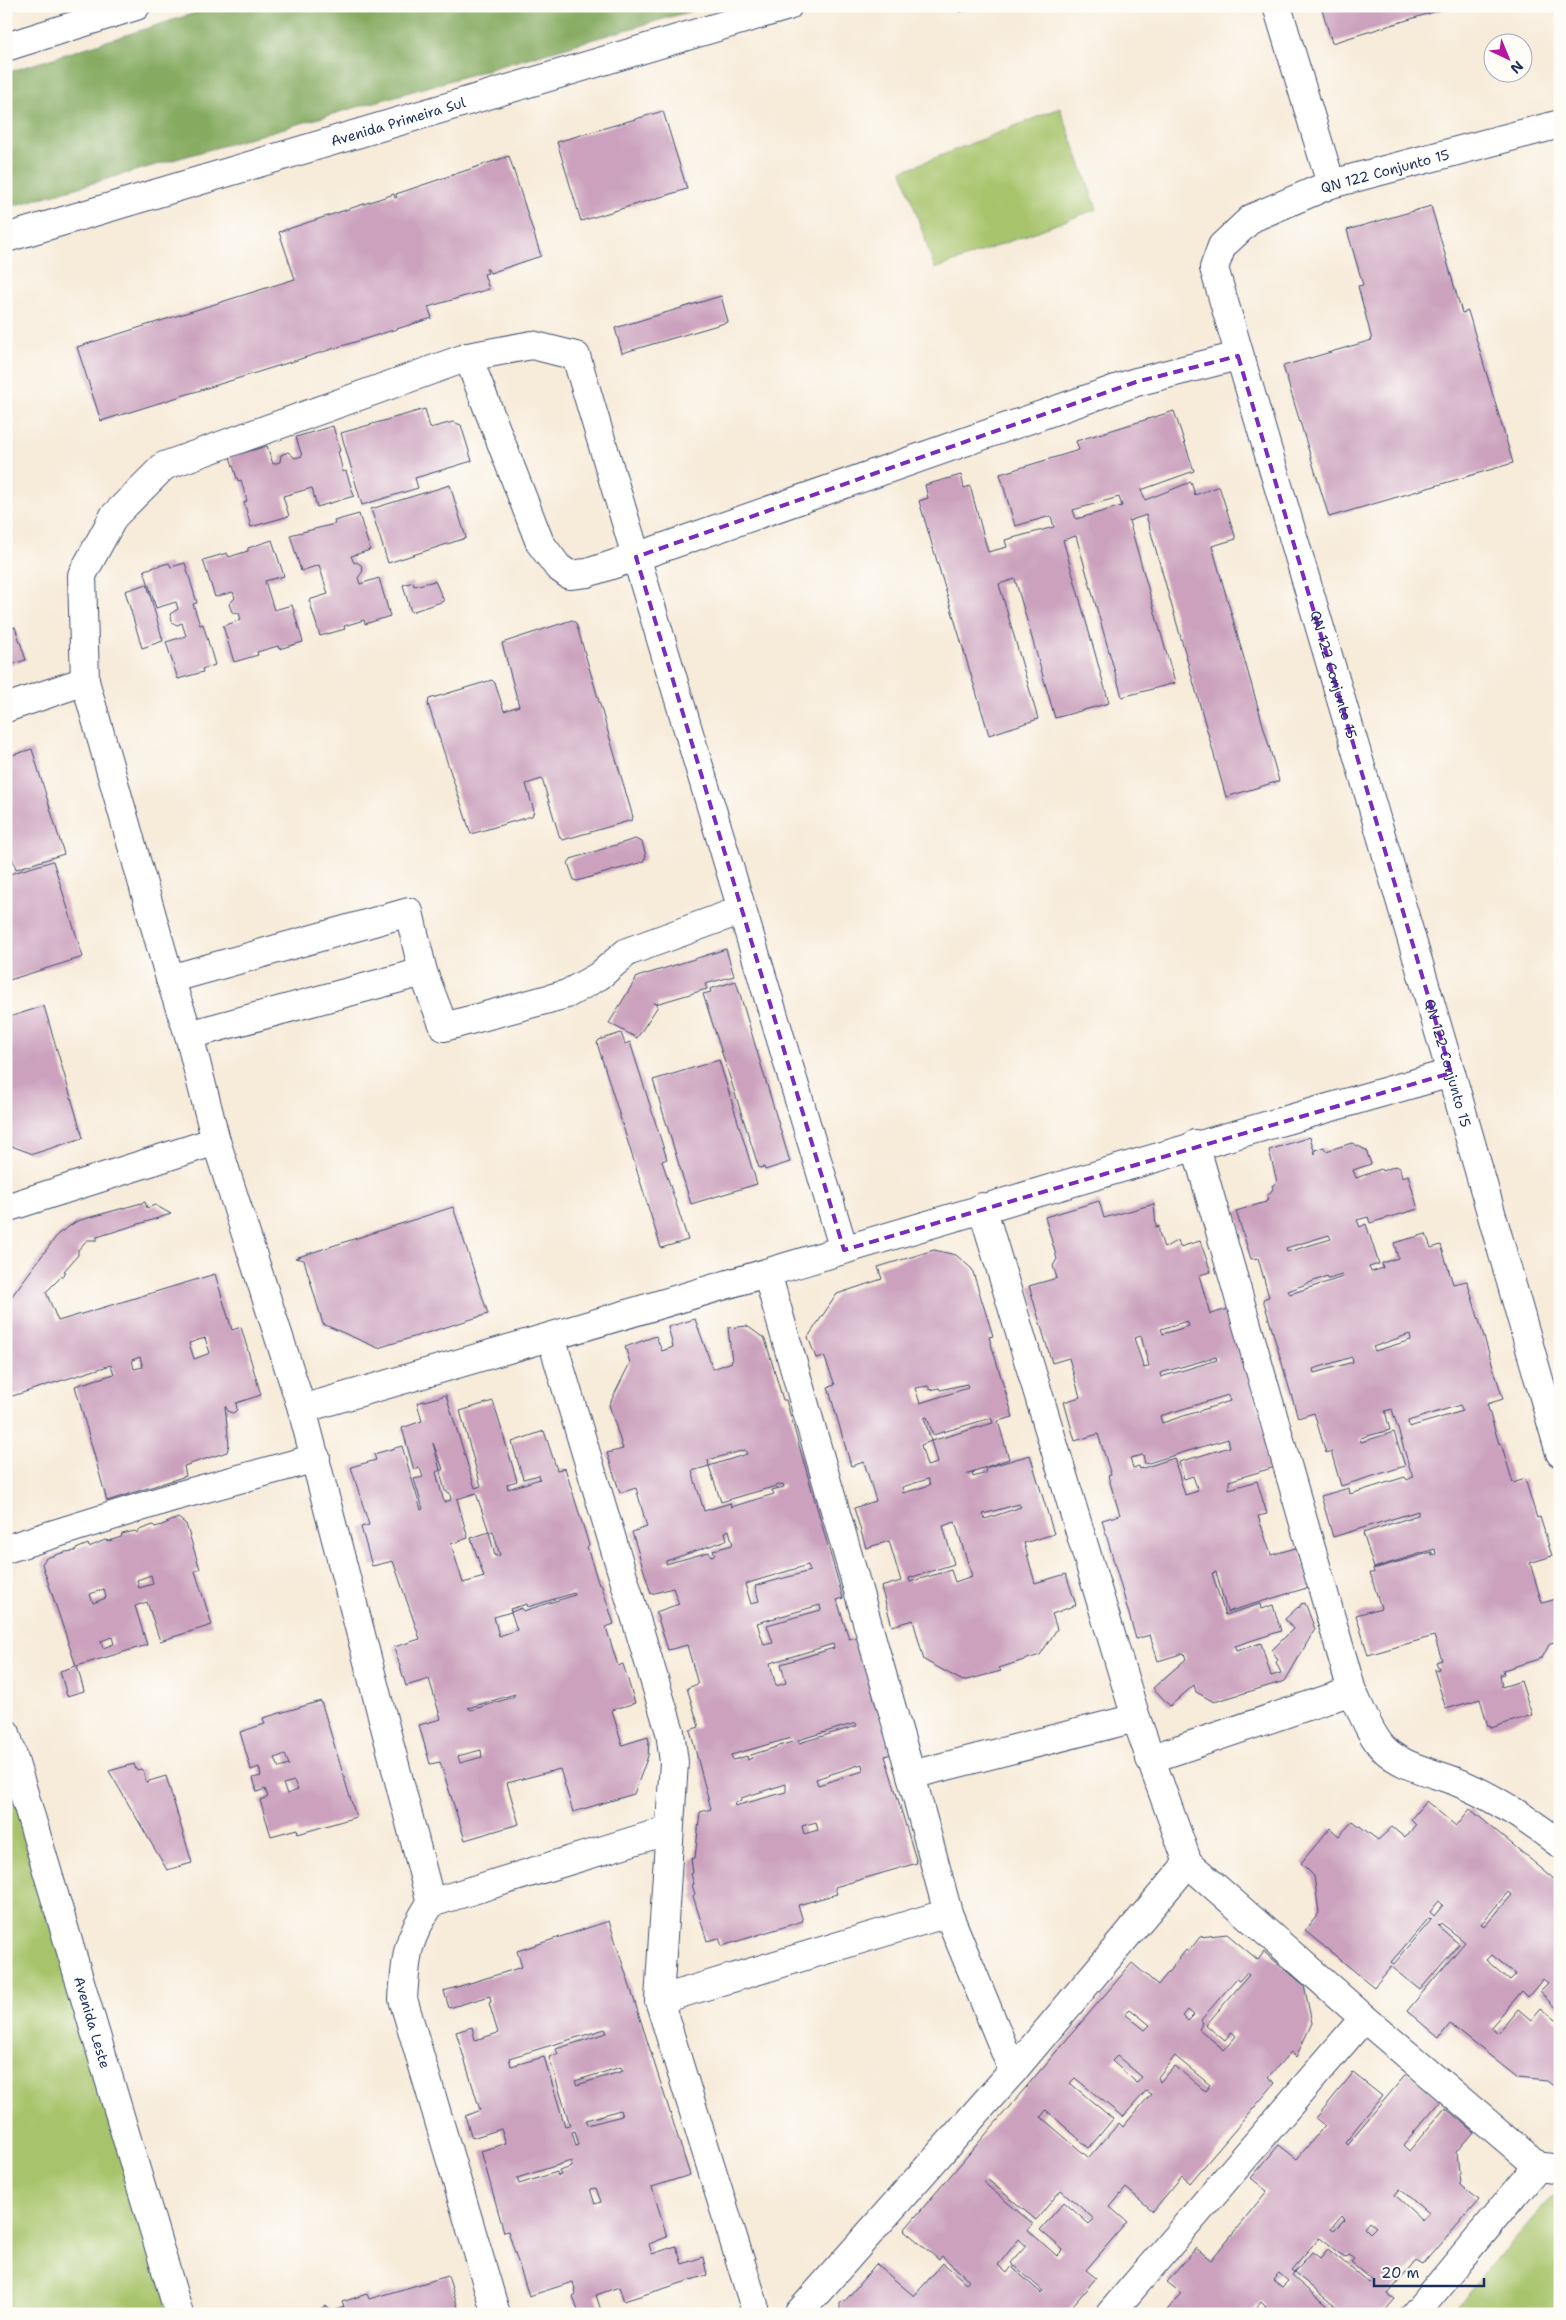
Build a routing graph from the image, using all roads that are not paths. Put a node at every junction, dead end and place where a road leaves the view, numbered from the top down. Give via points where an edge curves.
1 (136, 6) edge
2 (788, 6) edge
3 (1277, 6) edge
4 (6, 47) edge
5 (1560, 124) edge
6 (1331, 184) junction
7 (6, 238) edge
8 (1238, 356) junction
9 (468, 357) junction
10 (636, 556) junction
11 (85, 681) junction
12 (6, 708) edge
13 (742, 910) junction
14 (423, 972) junction
15 (170, 979) junction
16 (189, 1035) junction
17 (1451, 1073) junction
18 (216, 1141) junction
19 (1195, 1144) junction
20 (982, 1207) junction
21 (6, 1208) edge
22 (844, 1250) junction
23 (767, 1273) junction
24 (551, 1337) junction
25 (302, 1410) junction
26 (1560, 1453) edge
27 (316, 1458) junction
28 (6, 1549) edge
29 (1352, 1690) junction
30 (1136, 1718) junction
31 (6, 1733) edge
32 (1150, 1759) junction
33 (911, 1775) junction
34 (670, 1830) junction
35 (1560, 1844) edge
36 (1188, 1863) junction
37 (431, 1903) junction
38 (948, 1913) junction
39 (659, 2000) junction
40 (1364, 2018) junction
41 (1013, 2071) junction
42 (1549, 2168) edge
43 (753, 2311) edge
44 (179, 2314) edge
45 (496, 2314) edge
46 (798, 2314) edge
47 (1110, 2314) edge
48 (1415, 2314) edge

1 - 4 street
2 - 7 street, Avenida Primeira Sul
3 - 6 street
5 - 6 street, QN 122 Conjunto 15
6 - 8 street, QN 122 Conjunto 15 via 1252,218 1222,246 1214,268
8 - 10 street via 1136,382
8 - 17 street, QN 122 Conjunto 15
9 - 10 street via 540,543 558,566 569,575 587,573
9 - 10 street via 532,345 576,356
9 - 11 street via 164,466 114,516 82,576
10 - 13 street
11 - 12 street
11 - 15 street
13 - 14 street via 627,952 599,976 567,994 444,1027
13 - 22 street
14 - 15 street via 409,912
14 - 16 street
15 - 16 street
16 - 18 street
17 - 19 street
17 - 26 street, QN 122 Conjunto 15
18 - 21 street
18 - 25 street
19 - 20 street
19 - 29 street
20 - 22 street
20 - 30 street
22 - 23 street
23 - 24 street
23 - 33 street
24 - 25 street
24 - 34 street via 670,1732 674,1762
25 - 27 street
27 - 28 street via 174,1496
27 - 37 street
29 - 32 street
29 - 35 street via 1383,1748 1400,1760 1464,1784 1494,1800
30 - 32 street
30 - 33 street
31 - 44 street, Avenida Leste
32 - 36 street
33 - 38 street
34 - 37 street
34 - 39 street
36 - 40 street
36 - 41 street
37 - 45 street via 416,1926 406,1953 403,1999
38 - 39 street
38 - 41 street
39 - 43 street
40 - 42 street
40 - 47 street
41 - 46 street
42 - 48 street

